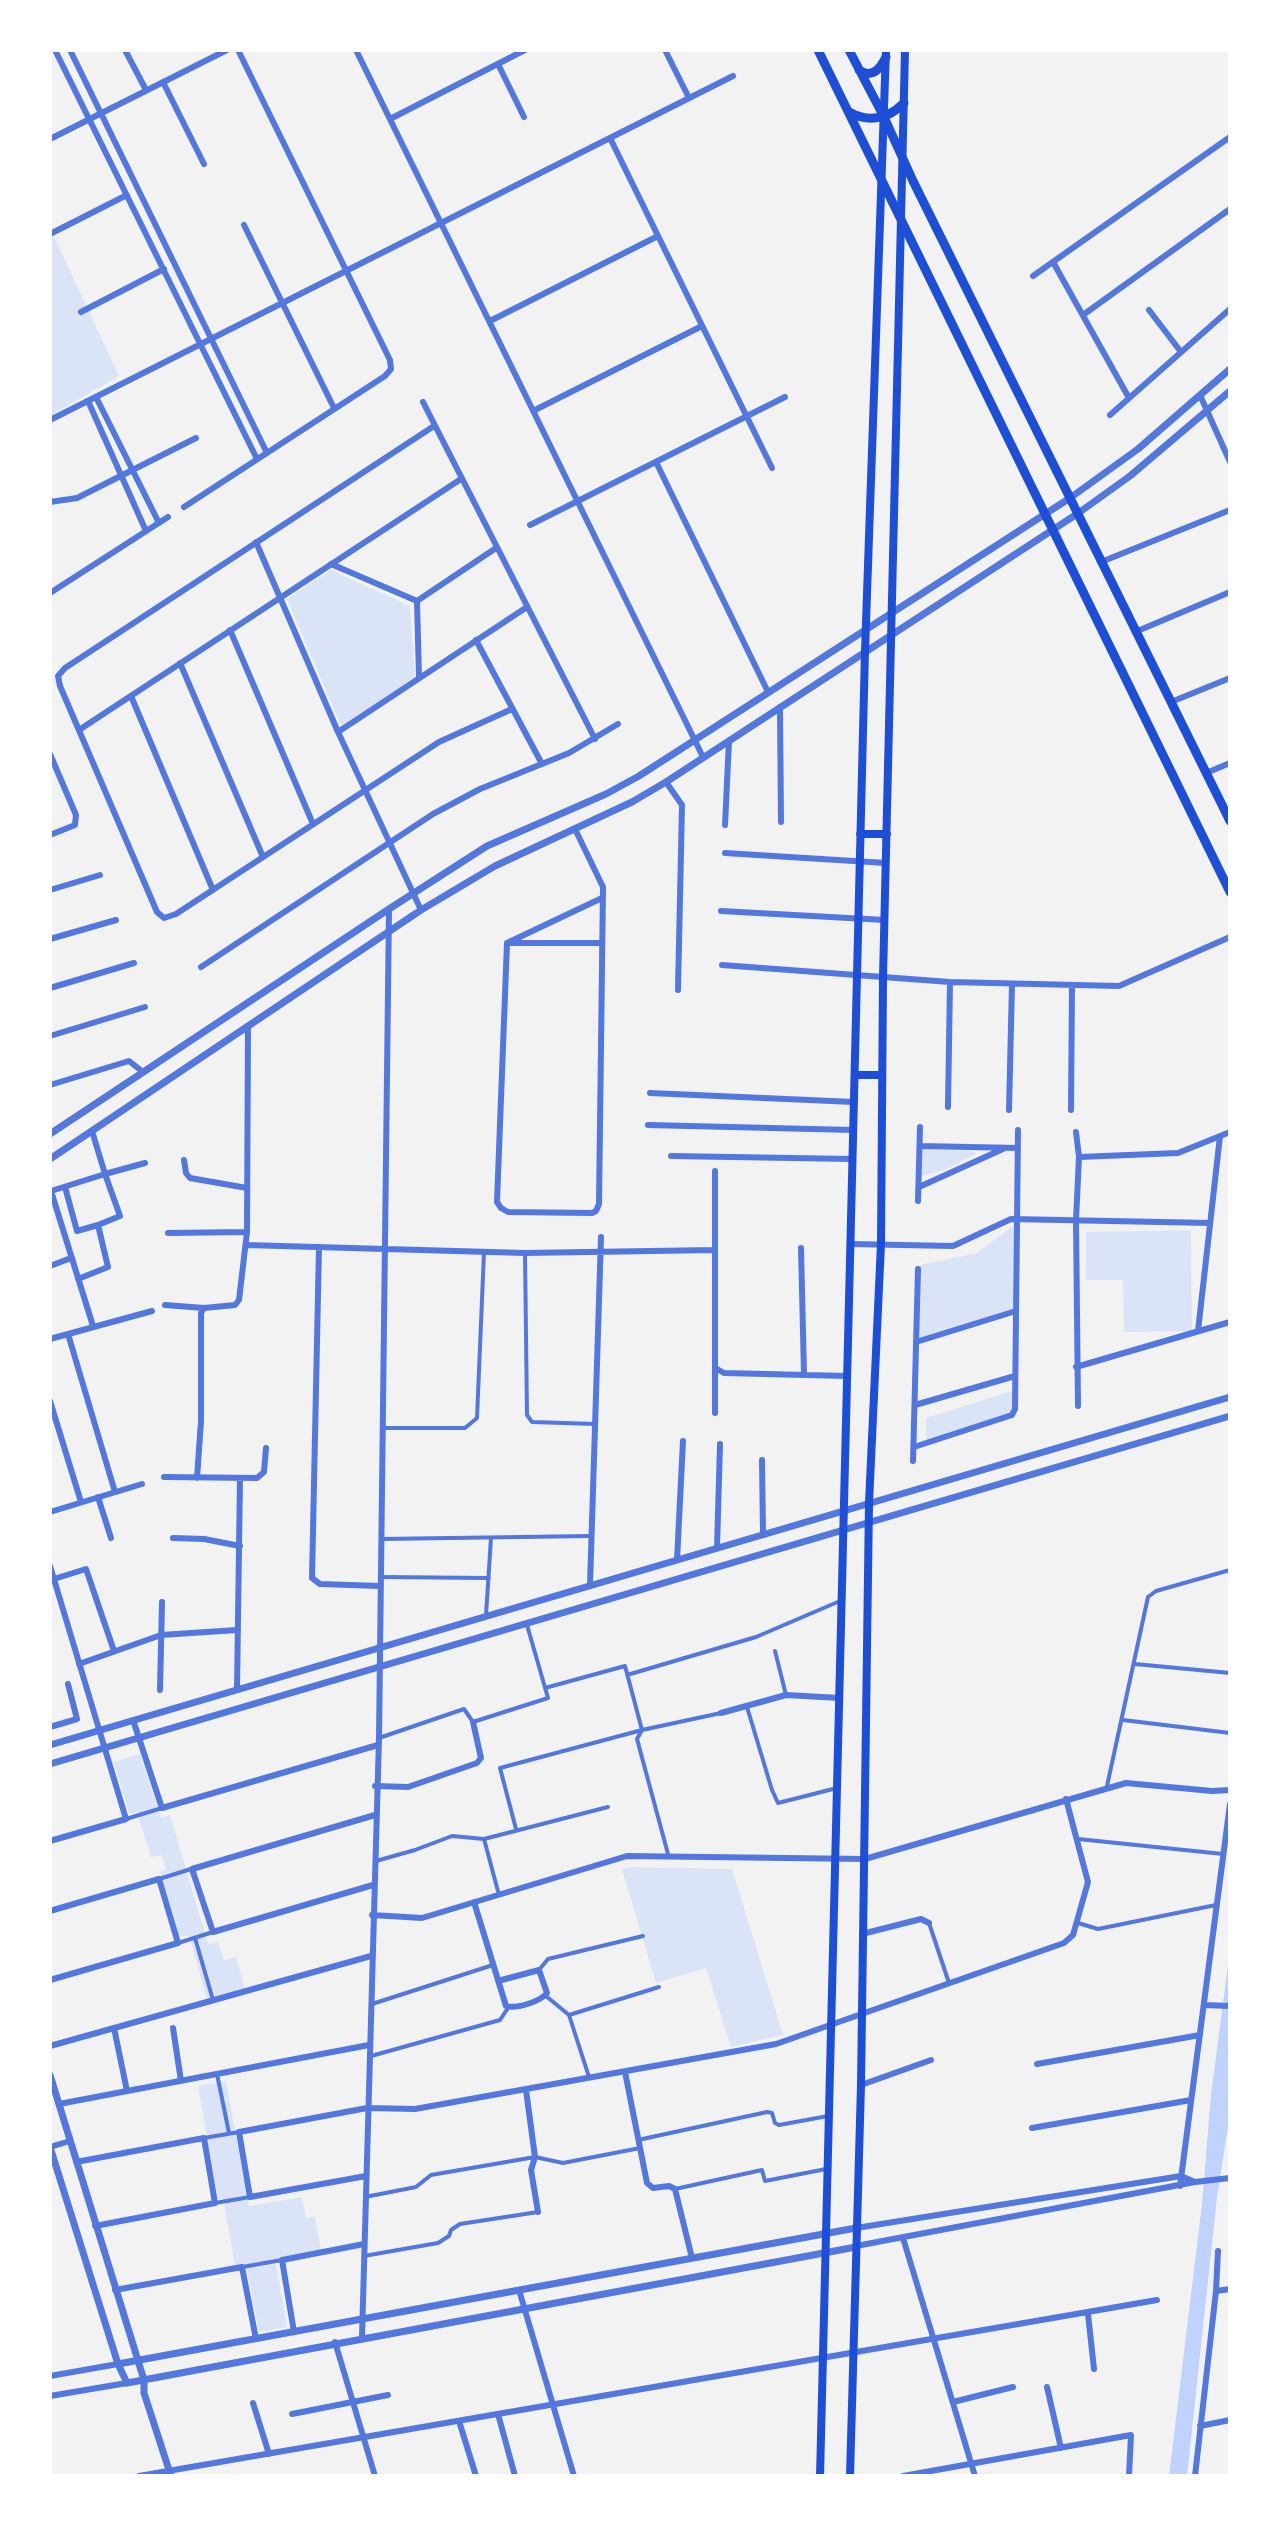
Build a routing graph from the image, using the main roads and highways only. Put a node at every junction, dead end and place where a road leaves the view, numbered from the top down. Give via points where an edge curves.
1 (818, 50) edge
2 (849, 50) edge
3 (905, 50) edge
4 (886, 54) edge
5 (858, 68) junction
6 (904, 103) junction
7 (849, 112) junction
8 (884, 117) junction
9 (902, 157) junction
10 (880, 177) junction
11 (901, 220) junction
12 (1230, 821) edge
13 (860, 834) junction
14 (887, 834) junction
15 (1230, 892) edge
16 (855, 1075) junction
17 (882, 1075) junction
18 (820, 2476) edge
19 (850, 2476) edge

1 - 7 main road
2 - 5 main road
3 - 6 main road
4 - 5 main road via 874,73
4 - 8 main road
5 - 8 main road
6 - 8 main road
6 - 9 main road
7 - 8 main road via 869,119
7 - 10 main road
8 - 9 main road
8 - 10 main road
9 - 11 main road
9 - 12 main road
10 - 11 main road
10 - 13 main road
11 - 14 main road
11 - 15 main road
13 - 14 main road
13 - 16 main road
14 - 17 main road
16 - 17 main road
16 - 18 main road
17 - 19 main road

